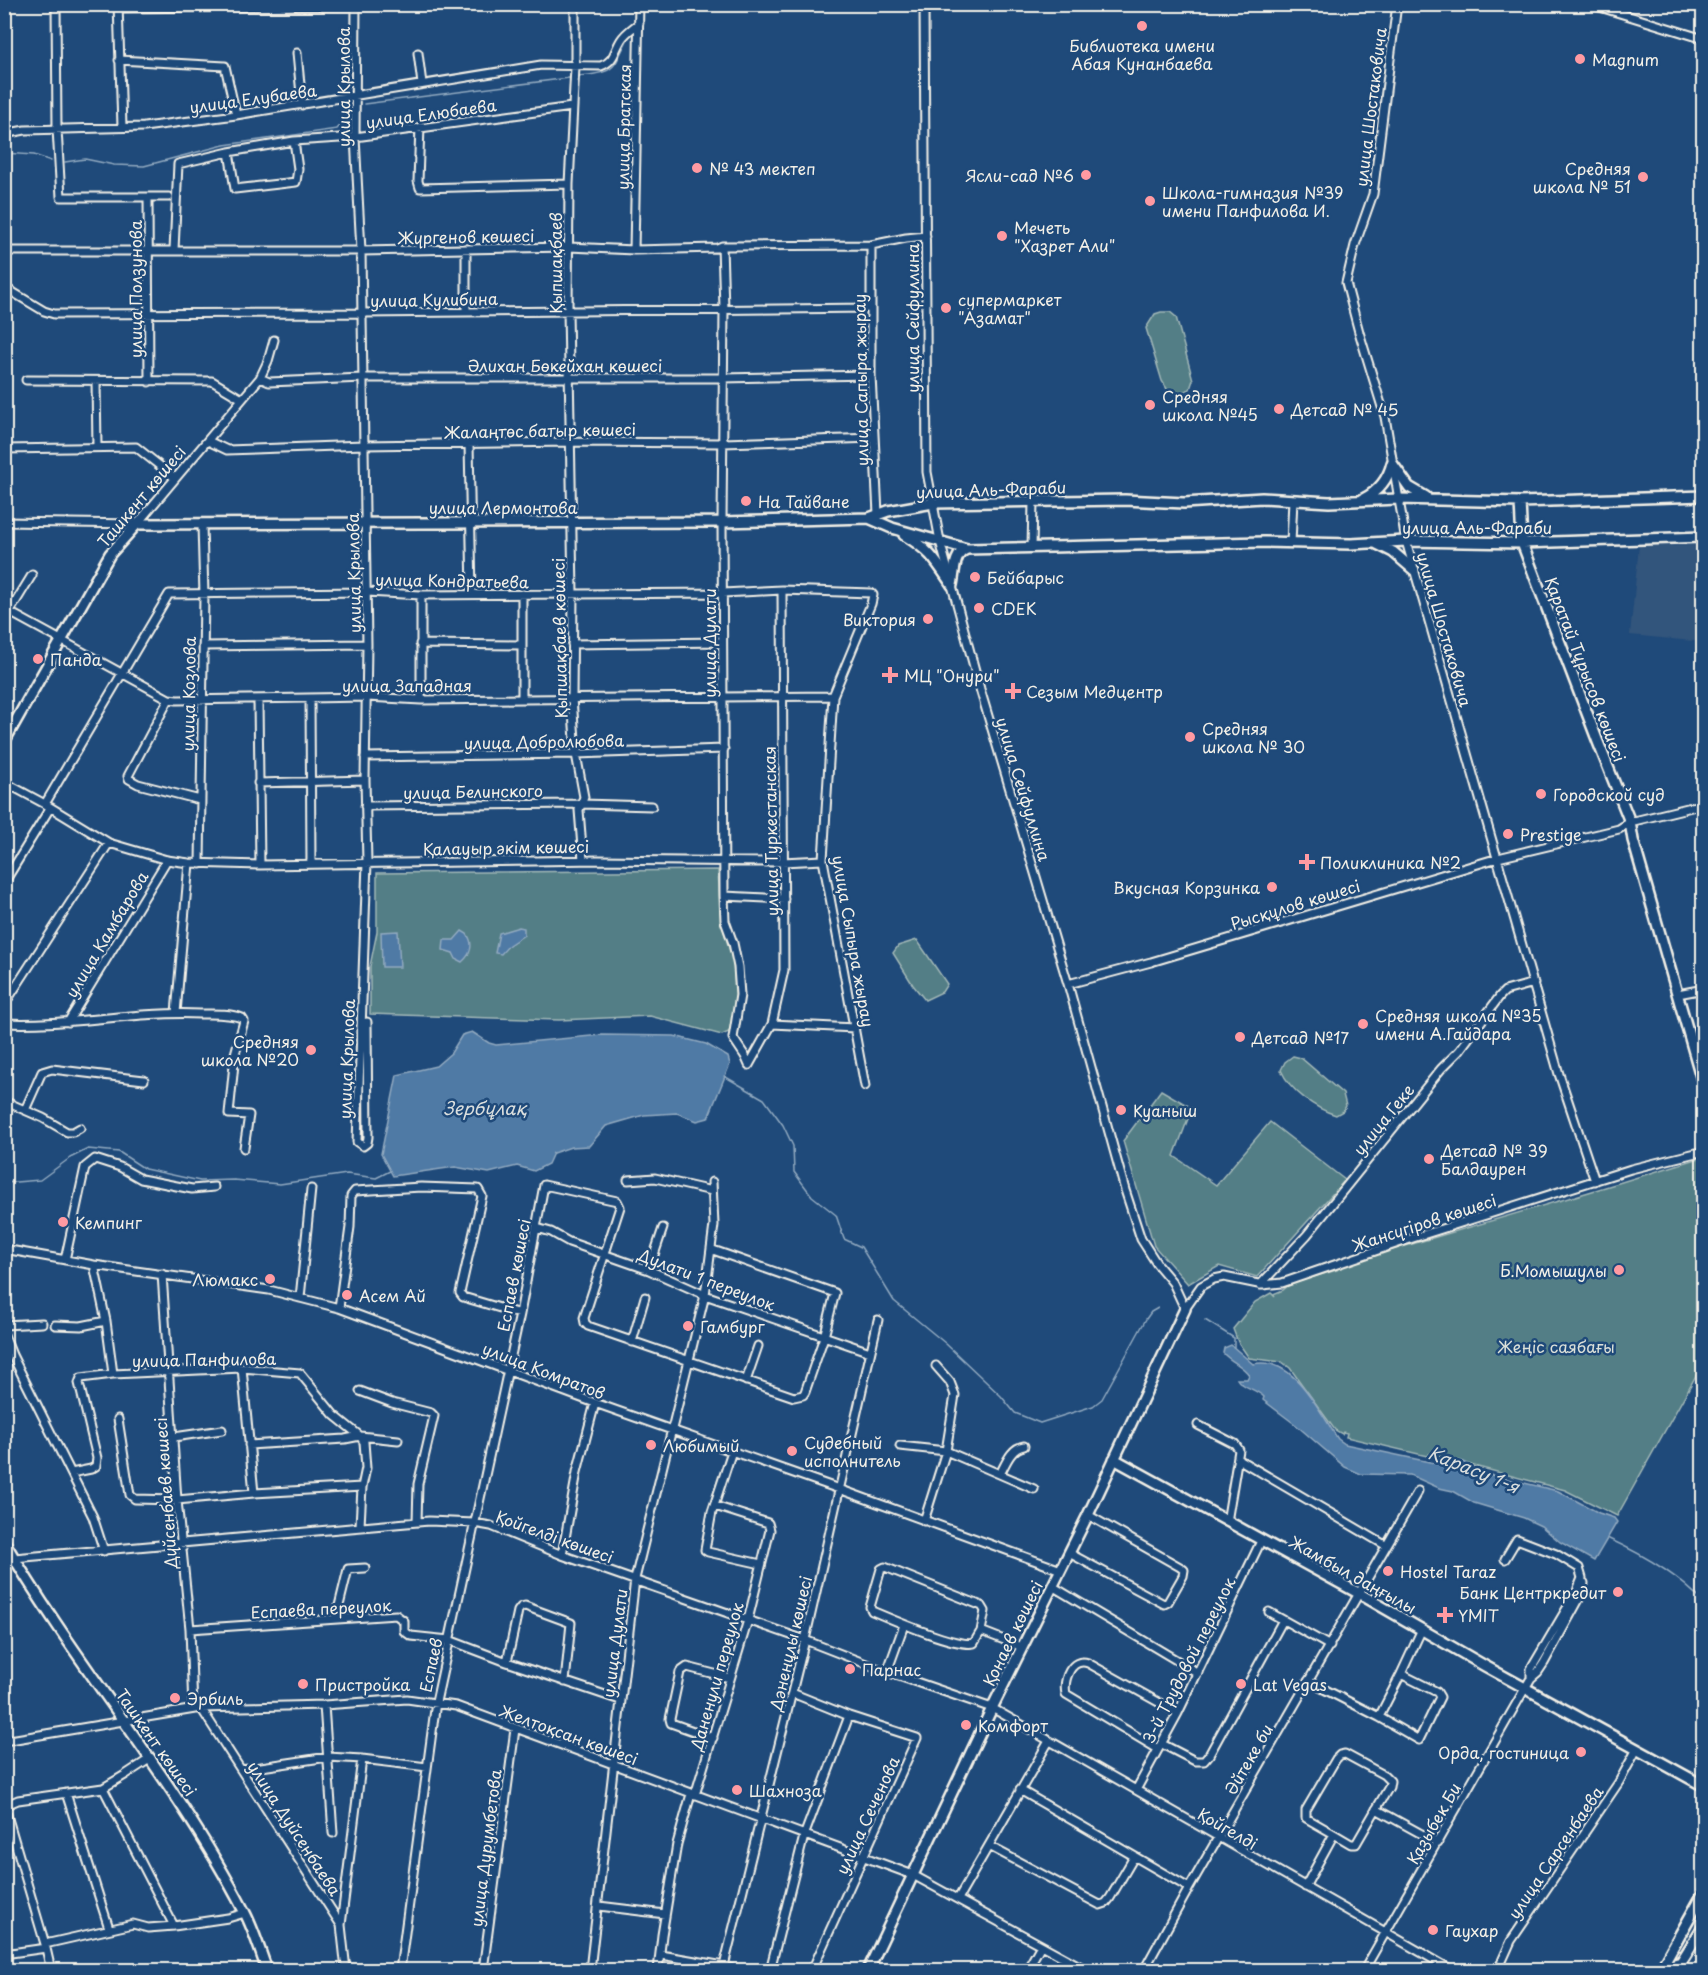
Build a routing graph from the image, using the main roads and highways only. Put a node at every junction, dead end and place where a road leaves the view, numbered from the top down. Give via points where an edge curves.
1 (1704, 496) edge
2 (1434, 500) junction
3 (1361, 501) junction
4 (1520, 502) junction
5 (873, 516) junction
6 (137, 524) joint
7 (892, 528) junction
8 (1704, 537) edge
9 (1372, 543) junction
10 (1522, 543) junction
11 (967, 549) junction
12 (1414, 570) road end
13 (4, 742) edge
14 (1704, 1087) edge
15 (1185, 1309) road end
16 (1114, 1460) junction
17 (4, 1541) edge
18 (9, 1557) edge
19 (1704, 1786) edge
20 (1704, 1892) edge
21 (1704, 1925) edge
22 (1660, 1970) edge
23 (267, 1971) edge
24 (868, 1971) edge

1 - 4 main road, улица Аль-Фараби
2 - 3 main road, улица Аль-Фараби
2 - 3 main road via 1409,487 1392,463 1383,484
2 - 4 main road, улица Аль-Фараби
3 - 5 main road, улица Аль-Фараби via 1262,498 1184,503 933,503
4 - 10 main road, Қаратай Тұрысов көшесі
5 - 6 main road, улица Лермонтова via 722,522
5 - 7 main road, улица Аль-Фараби
6 - 13 main road, Ташкент көшесі via 110,554
7 - 11 main road, улица Аль-Фараби
7 - 11 main road via 924,547 952,585 957,556
8 - 10 main road, улица Аль-Фараби
9 - 10 main road, улица Аль-Фараби
9 - 11 main road, улица Аль-Фараби
9 - 12 main road via 1393,552
10 - 14 main road, Қаратай Тұрысов көшесі via 1630,822
15 - 16 main road, Қонаев көшесі
16 - 19 main road, Жамбыл даңғылы
16 - 24 main road, Қонаев көшесі
17 - 18 main road, Ташкент көшесі
18 - 23 main road, Ташкент көшесі via 151,1758 208,1847 245,1913
20 - 22 main road
21 - 22 main road via 1681,1962

